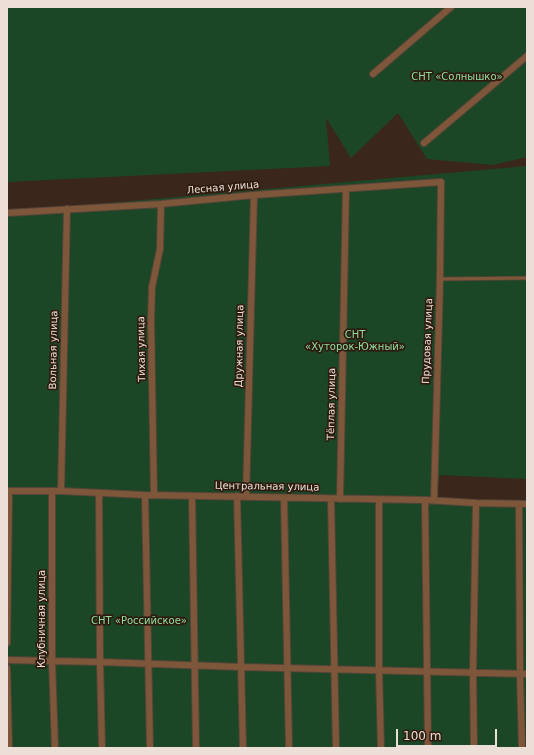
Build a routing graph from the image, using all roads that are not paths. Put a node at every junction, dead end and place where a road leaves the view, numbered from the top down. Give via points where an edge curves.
1 (451, 7) edge
2 (527, 56) edge
3 (373, 74) dead end
4 (424, 143) dead end
5 (441, 182) joint
6 (346, 189) junction
7 (254, 195) junction
8 (161, 204) junction
9 (67, 209) junction
10 (7, 213) edge
11 (527, 278) edge
12 (440, 279) junction
13 (8, 491) edge
14 (52, 491) junction
15 (61, 491) junction
16 (100, 493) junction
17 (145, 495) junction
18 (154, 495) junction
19 (192, 496) junction
20 (237, 496) junction
21 (246, 497) junction
22 (284, 498) junction
23 (331, 499) junction
24 (340, 499) junction
25 (379, 500) junction
26 (425, 500) junction
27 (434, 500) junction
28 (476, 503) junction
29 (519, 504) junction
30 (527, 504) edge
31 (7, 643) edge
32 (7, 660) edge
33 (52, 661) junction
34 (100, 662) junction
35 (147, 664) junction
36 (194, 665) junction
37 (240, 667) junction
38 (7, 668) edge
39 (287, 668) junction
40 (334, 669) junction
41 (379, 670) junction
42 (426, 671) junction
43 (473, 673) junction
44 (520, 674) junction
45 (527, 674) edge
46 (9, 748) edge
47 (55, 748) edge
48 (102, 748) edge
49 (150, 748) edge
50 (196, 748) edge
51 (243, 748) edge
52 (289, 748) edge
53 (336, 748) edge
54 (382, 748) edge
55 (428, 748) edge
56 (474, 748) edge
57 (522, 748) edge

1 - 3 street
2 - 4 street
5 - 6 street, Лесная улица
5 - 12 street, Прудовая улица
6 - 7 street, Лесная улица
6 - 24 street, Тёплая улица
7 - 8 street, Лесная улица
7 - 21 street, Дружная улица
8 - 9 street, Лесная улица
8 - 18 street, Тихая улица via 160,249 152,287
9 - 10 street, Лесная улица
9 - 15 street, Вольная улица
11 - 12 lane
12 - 27 street, Прудовая улица
13 - 14 street, Центральная улица
13 - 31 street
14 - 15 street, Центральная улица
14 - 33 street, Клубничная улица
15 - 16 street, Центральная улица
16 - 17 street, Центральная улица
16 - 34 street
17 - 18 street, Центральная улица
17 - 35 street
18 - 19 street, Центральная улица
19 - 20 street, Центральная улица
19 - 36 street
20 - 21 street, Центральная улица
20 - 37 street
21 - 22 street, Центральная улица
22 - 23 street, Центральная улица
22 - 39 street
23 - 24 street, Центральная улица
23 - 40 street
24 - 25 street, Центральная улица
25 - 26 street, Центральная улица
25 - 41 street
26 - 27 street, Центральная улица
26 - 42 street
27 - 28 street, Центральная улица
28 - 29 street, Центральная улица
28 - 43 street
29 - 30 street, Центральная улица
29 - 44 street
32 - 33 street
33 - 34 street
33 - 47 street, Клубничная улица
34 - 35 street
34 - 48 street
35 - 36 street
35 - 49 street
36 - 37 street
36 - 50 street
37 - 39 street
37 - 51 street
38 - 46 street
39 - 40 street
39 - 52 street
40 - 41 street
40 - 53 street
41 - 42 street
41 - 54 street
42 - 43 street
42 - 55 street
43 - 44 street
43 - 56 street
44 - 45 street
44 - 57 street

